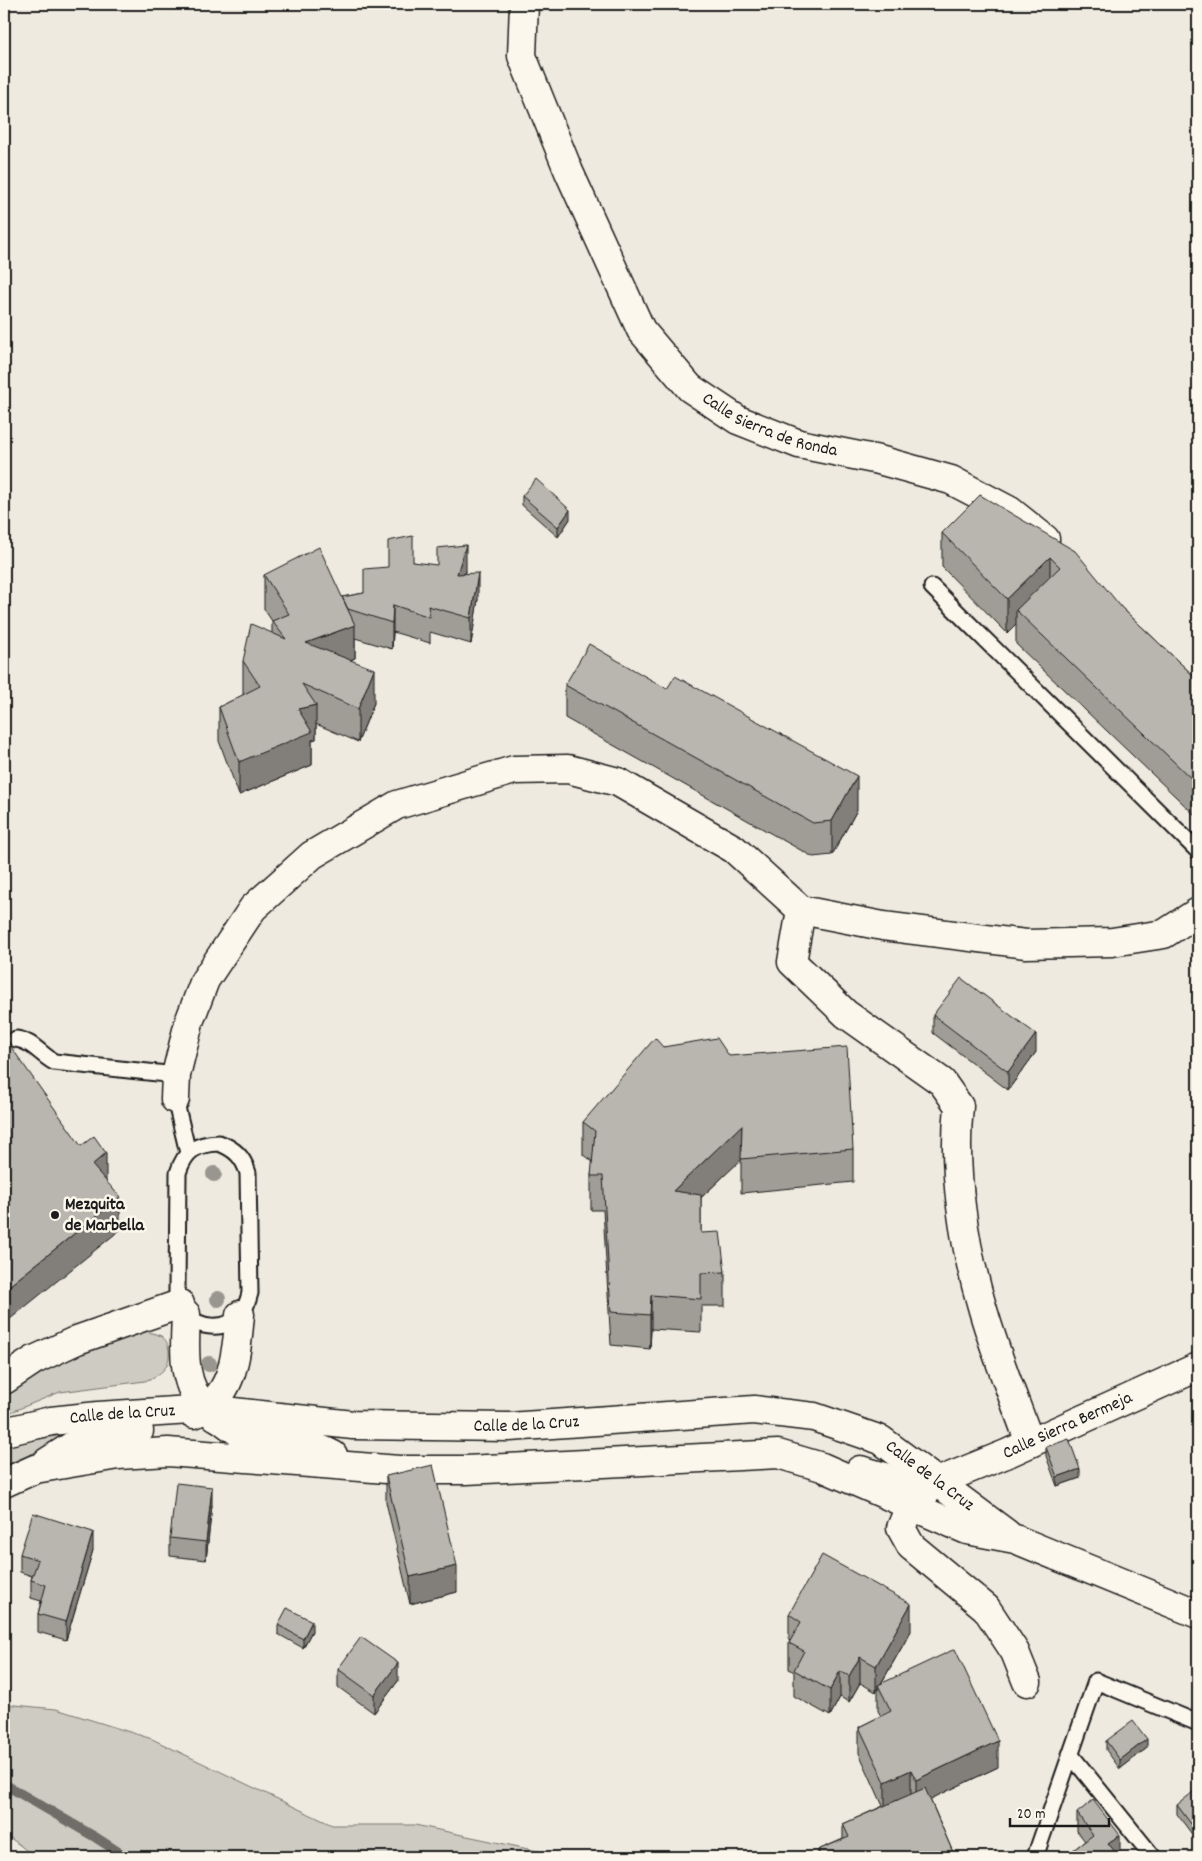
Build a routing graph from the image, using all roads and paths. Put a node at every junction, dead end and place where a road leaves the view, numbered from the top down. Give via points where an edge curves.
1 (524, 4) edge
2 (1061, 552) edge
3 (932, 587) dead end
4 (1198, 851) edge
5 (801, 910) junction
6 (1198, 912) edge
7 (16, 1039) dead end
8 (175, 1087) junction
9 (188, 1153) junction
10 (183, 1309) junction
11 (240, 1315) junction
12 (1198, 1367) edge
13 (4, 1380) edge
14 (206, 1409) junction
15 (4, 1432) edge
16 (1030, 1443) junction
17 (355, 1467) junction
18 (822, 1467) junction
19 (35, 1469) junction
20 (937, 1482) junction
21 (4, 1483) edge
22 (910, 1506) junction
23 (1014, 1539) junction
24 (1198, 1614) edge
25 (1027, 1682) dead end
26 (1198, 1723) edge
27 (1070, 1754) junction
28 (1035, 1857) edge
29 (1153, 1857) edge

1 - 2 street, Calle Sierra de Ronda via 522,56 569,172 640,330 690,388 738,420 799,444 879,460 951,480 1010,511
3 - 4 lane
5 - 6 street via 883,926 1026,944 1112,942 1164,934
5 - 8 street via 734,850 618,782 568,769 514,770 397,805 312,855 253,908 205,980 189,1022
5 - 16 street via 792,962 846,1014 942,1082 959,1106 956,1135 962,1219 983,1309
7 - 8 lane via 30,1042 40,1054 54,1062
8 - 9 lane
9 - 10 lane via 178,1173 177,1292
9 - 11 lane via 197,1147 219,1143 230,1147 245,1163 248,1173 250,1293
10 - 11 lane via 196,1322 207,1326 230,1323
10 - 13 street via 77,1340 34,1360
10 - 14 street via 185,1363 191,1389
11 - 14 street via 232,1374
12 - 16 street, Calle Sierra Bermeja
14 - 15 street, Calle de la Cruz via 60,1420
14 - 17 street via 253,1438 293,1441 321,1449
14 - 19 street via 157,1430 116,1432 83,1439
14 - 20 street, Calle de la Cruz via 353,1425 500,1427 754,1410 814,1417 881,1440
16 - 20 street, Calle Sierra Bermeja
17 - 18 street, Calle de la Cruz via 466,1470 778,1454
17 - 19 street, Calle de la Cruz via 168,1452 118,1454
18 - 20 street via 864,1470 892,1479
18 - 22 street, Calle de la Cruz
19 - 21 street, Calle de la Cruz
20 - 22 street
20 - 23 street, Calle de la Cruz
22 - 23 street, Calle de la Cruz via 967,1530
22 - 25 street via 901,1528 911,1546 986,1608 1015,1652
23 - 24 street, Calle de la Cruz
26 - 27 lane via 1096,1681
27 - 28 lane
27 - 29 lane

